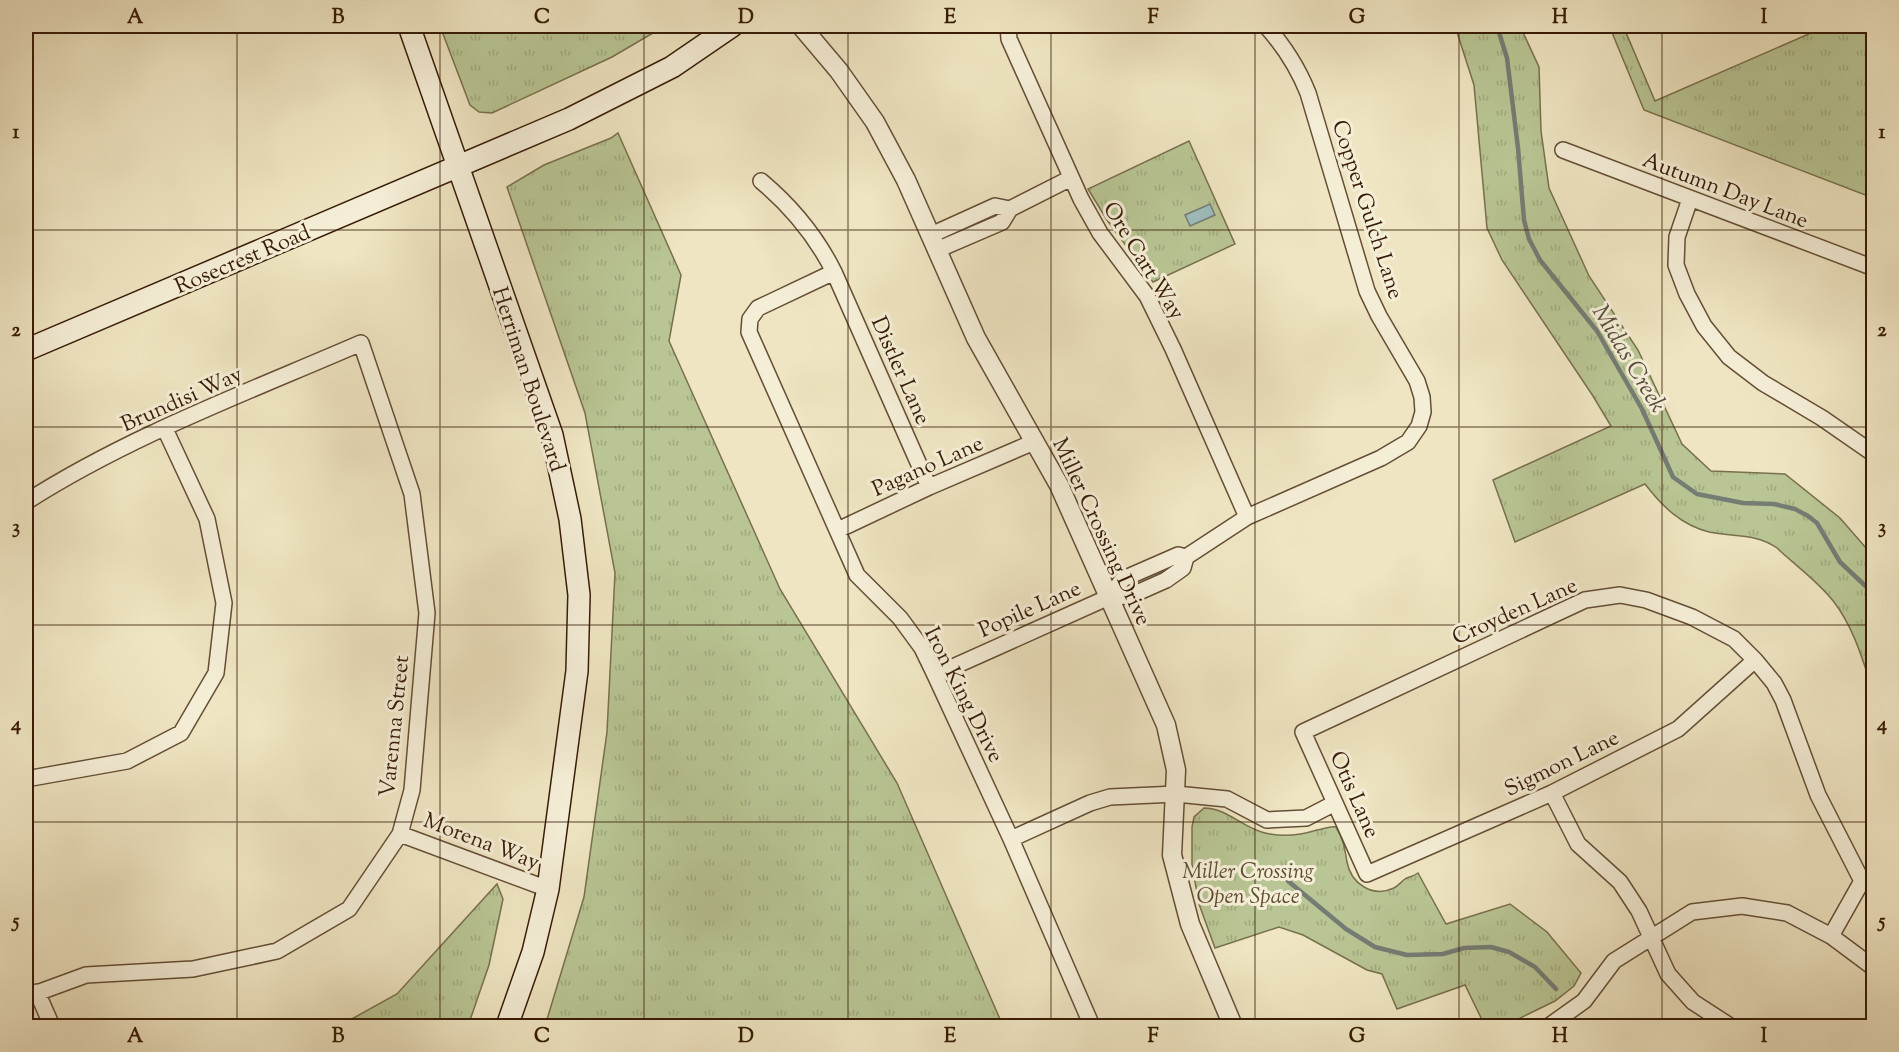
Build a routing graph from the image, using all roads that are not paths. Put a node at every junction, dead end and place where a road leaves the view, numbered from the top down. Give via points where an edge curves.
1 (409, 26) edge
2 (732, 26) edge
3 (801, 26) edge
4 (1008, 26) edge
5 (1266, 26) edge
6 (1563, 150) dead end
7 (458, 166) junction
8 (1071, 178) junction
9 (761, 181) dead end
10 (1690, 200) junction
11 (934, 242) junction
12 (1874, 268) edge
13 (834, 272) junction
14 (360, 343) joint
15 (26, 350) edge
16 (165, 429) junction
17 (1034, 442) junction
18 (1874, 454) edge
19 (929, 487) junction
20 (26, 502) edge
21 (1247, 517) junction
22 (838, 530) junction
23 (1109, 597) junction
24 (1755, 660) junction
25 (935, 675) junction
26 (1303, 732) joint
27 (26, 779) edge
28 (1552, 793) junction
29 (1176, 794) junction
30 (1335, 802) junction
31 (400, 834) junction
32 (1011, 838) junction
33 (1366, 874) joint
34 (548, 889) junction
35 (1652, 936) junction
36 (1831, 936) junction
37 (1874, 968) edge
38 (31, 995) edge
39 (52, 1026) edge
40 (507, 1026) edge
41 (1092, 1026) edge
42 (1233, 1026) edge
43 (1549, 1026) edge
44 (1730, 1026) edge

1 - 7 main road, Herriman Boulevard
2 - 7 main road, Rosecrest Road via 672,67 621,94
3 - 11 street, Miller Crossing Drive via 875,122
4 - 8 street, Ore Cart Way via 1009,39
5 - 21 street, Copper Gulch Lane via 1281,43 1308,93 1367,291 1417,381 1423,412 1408,442 1381,458
6 - 10 street, Autumn Day Lane
7 - 15 main road, Rosecrest Road
7 - 34 main road, Herriman Boulevard via 552,435 570,519 579,595 577,671
8 - 11 street via 1010,209 995,206
8 - 21 street, Ore Cart Way via 1100,233 1147,296
9 - 13 street, Distler Lane via 785,201 820,245
10 - 12 street, Autumn Day Lane
10 - 18 street via 1677,237 1676,264 1704,326 1729,357 1754,376
11 - 17 street, Miller Crossing Drive via 989,364
13 - 19 street, Distler Lane
13 - 22 street, Iron King Drive via 758,308 750,319 749,332
14 - 16 street, Brundisi Way
14 - 31 street, Varenna Street via 412,494 427,613 412,790
16 - 20 street, Brundisi Way via 69,474
16 - 27 street via 207,519 224,603 216,673 181,733 127,761
17 - 19 street, Pagano Lane
17 - 23 street, Miller Crossing Drive via 1059,485
19 - 22 street, Pagano Lane
21 - 23 street, Copper Gulch Lane via 1186,557 1178,555 1123,579
22 - 25 street, Iron King Drive via 856,575 900,618 922,648
23 - 25 street, Popile Lane
23 - 29 street, Miller Crossing Drive via 1166,725 1176,770
24 - 26 street, Croyden Lane via 1734,639 1692,617 1646,600 1620,595 1585,600
24 - 28 street, Sigmon Lane via 1678,729
24 - 36 street, Croyden Lane via 1783,700 1818,795 1862,881
25 - 32 street, Iron King Drive
26 - 30 street, Otis Lane
28 - 33 street, Sigmon Lane
28 - 35 street via 1578,844 1620,882
29 - 30 street via 1227,799 1267,820 1306,818
29 - 32 street via 1110,797
29 - 42 street, Miller Crossing Drive via 1172,855 1190,924
30 - 33 street, Otis Lane
31 - 34 street, Morena Way
31 - 38 street, Varenna Street via 349,909 277,951 193,969 86,975
32 - 41 street, Iron King Drive
34 - 40 main road, Herriman Boulevard via 533,952
35 - 36 street via 1692,912 1742,906 1787,913
35 - 43 street via 1614,961 1584,1001
35 - 44 street via 1668,974 1693,1002
36 - 37 street
38 - 39 street

